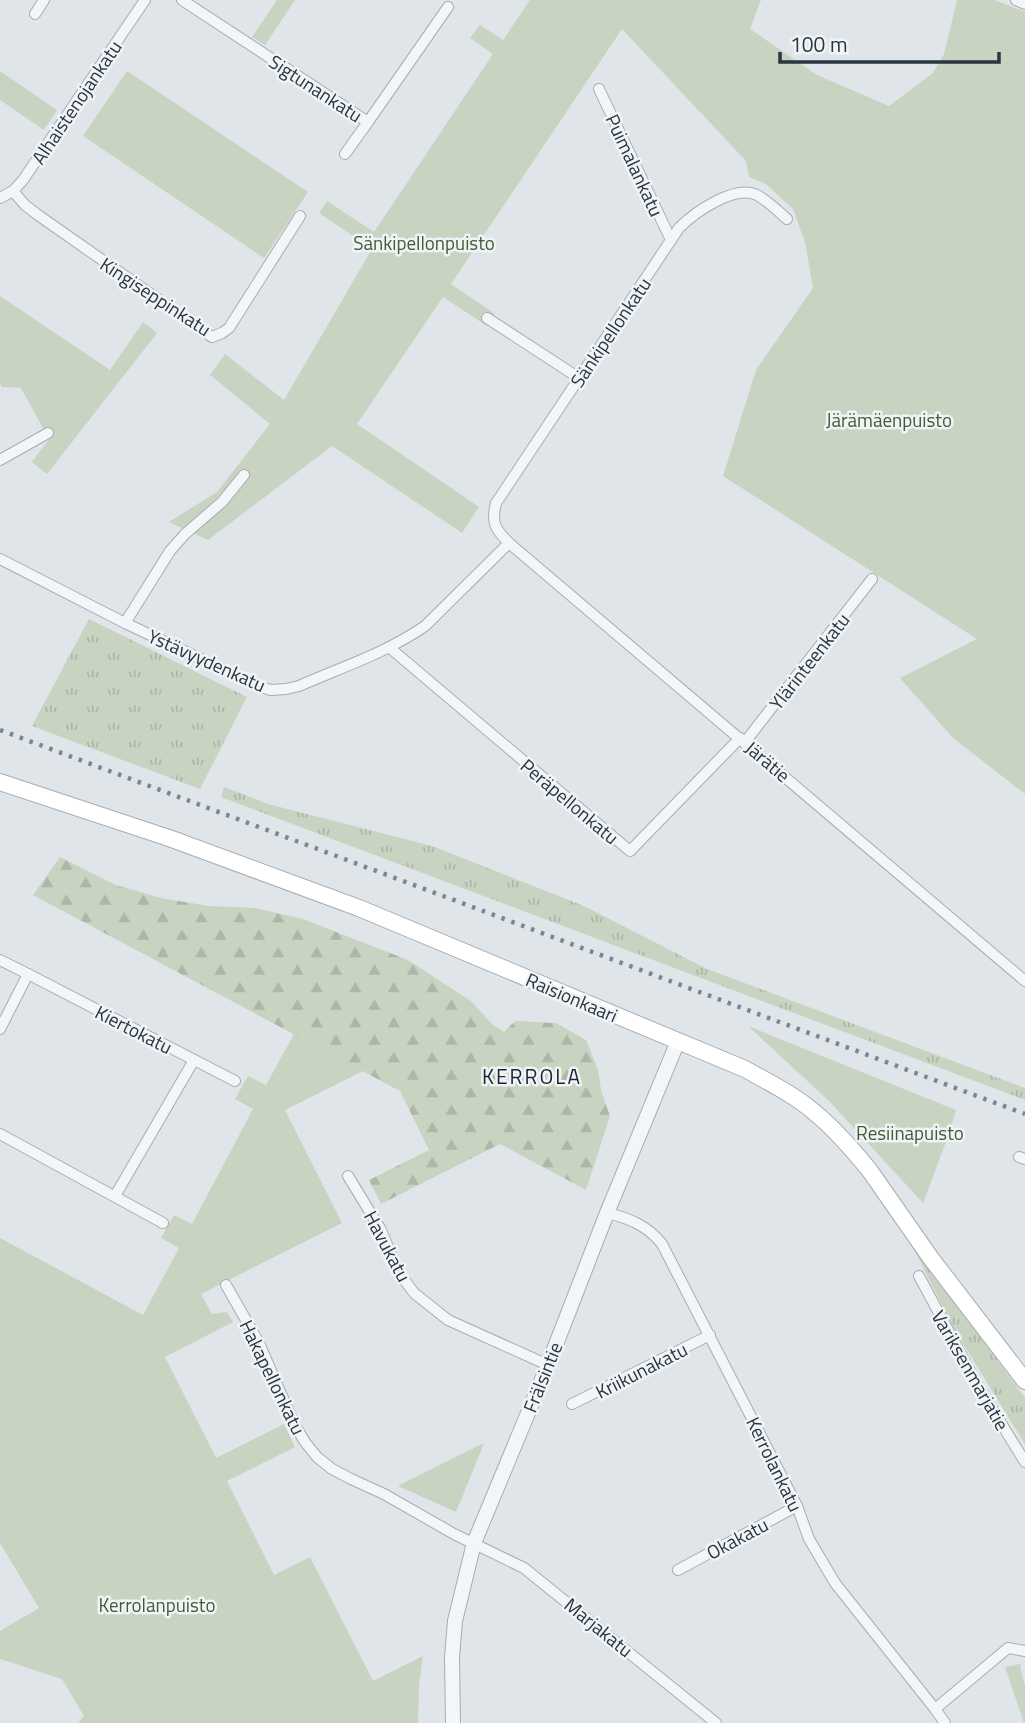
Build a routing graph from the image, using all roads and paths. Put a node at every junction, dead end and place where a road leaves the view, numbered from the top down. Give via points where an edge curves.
1 (44, 0) edge
2 (145, 0) edge
3 (182, 0) edge
4 (1016, 0) edge
5 (1025, 4) edge
6 (448, 7) dead end
7 (35, 14) dead end
8 (600, 89) dead end
9 (368, 122) junction
10 (345, 154) dead end
11 (13, 191) junction
12 (0, 198) edge
13 (300, 216) dead end
14 (787, 219) dead end
15 (671, 240) junction
16 (486, 318) dead end
17 (579, 378) junction
18 (48, 433) dead end
19 (0, 460) edge
20 (243, 475) dead end
21 (509, 543) junction
22 (0, 559) edge
23 (872, 579) dead end
24 (125, 623) junction
25 (390, 648) junction
26 (742, 740) junction
27 (0, 782) edge
28 (0, 960) edge
29 (28, 974) junction
30 (1025, 981) edge
31 (0, 1029) edge
32 (678, 1041) junction
33 (194, 1060) junction
34 (235, 1081) dead end
35 (0, 1134) edge
36 (348, 1176) dead end
37 (116, 1196) junction
38 (607, 1213) junction
39 (163, 1223) dead end
40 (919, 1276) dead end
41 (226, 1285) dead end
42 (710, 1335) junction
43 (548, 1364) junction
44 (1025, 1381) edge
45 (572, 1404) dead end
46 (1025, 1462) edge
47 (797, 1506) junction
48 (474, 1543) junction
49 (678, 1570) dead end
50 (1025, 1651) edge
51 (935, 1709) junction
52 (453, 1723) edge
53 (716, 1723) edge
54 (945, 1723) edge

1 - 7 street
2 - 11 street, Alhaistenojankatu
3 - 9 street, Sigtunankatu
4 - 5 street
6 - 9 street, Sigtunankatu
8 - 15 street, Puimalankatu
9 - 10 street
11 - 12 street, Alhaistenojankatu
11 - 13 street, Kingiseppinkatu via 24,205 212,337 229,328
14 - 15 street, Sänkipellonkatu via 745,191 702,209
15 - 17 street, Sänkipellonkatu
16 - 17 street
17 - 21 street, Sänkipellonkatu via 495,503 494,526
18 - 19 street
20 - 24 street via 222,502 170,551
21 - 25 street, Ystävyydenkatu via 425,626
21 - 26 street, Järätie
22 - 24 street, Ystävyydenkatu
23 - 26 street, Ylärinteenkatu
24 - 25 street, Ystävyydenkatu via 271,690 299,686
25 - 26 street, Peräpellonkatu via 630,851
26 - 30 street, Järätie
27 - 32 main road, Raisionkaari via 359,908
28 - 29 street, Kiertokatu
29 - 31 street
29 - 33 street, Kiertokatu
32 - 38 street, Frälsintie
32 - 44 main road, Raisionkaari via 780,1088 833,1129 870,1171
33 - 34 street
33 - 37 street, Kiertokatu
35 - 37 street
36 - 43 street, Havukatu via 414,1293 449,1320
37 - 39 street
38 - 42 street, Kerrolankatu via 625,1217 654,1234
38 - 43 street, Frälsintie
40 - 46 street, Variksenmarjatie
41 - 48 street, Hakapellonkatu via 259,1343 294,1424 317,1457
42 - 45 street, Kriikunakatu
42 - 47 street, Kerrolankatu
43 - 48 street, Frälsintie
47 - 49 street, Okakatu
47 - 51 street, Kerrolankatu via 835,1583
48 - 52 street, Frälsintie via 455,1621
48 - 53 street, Marjakatu via 524,1568
50 - 51 street via 1008,1648
51 - 54 street, Kerrolankatu

